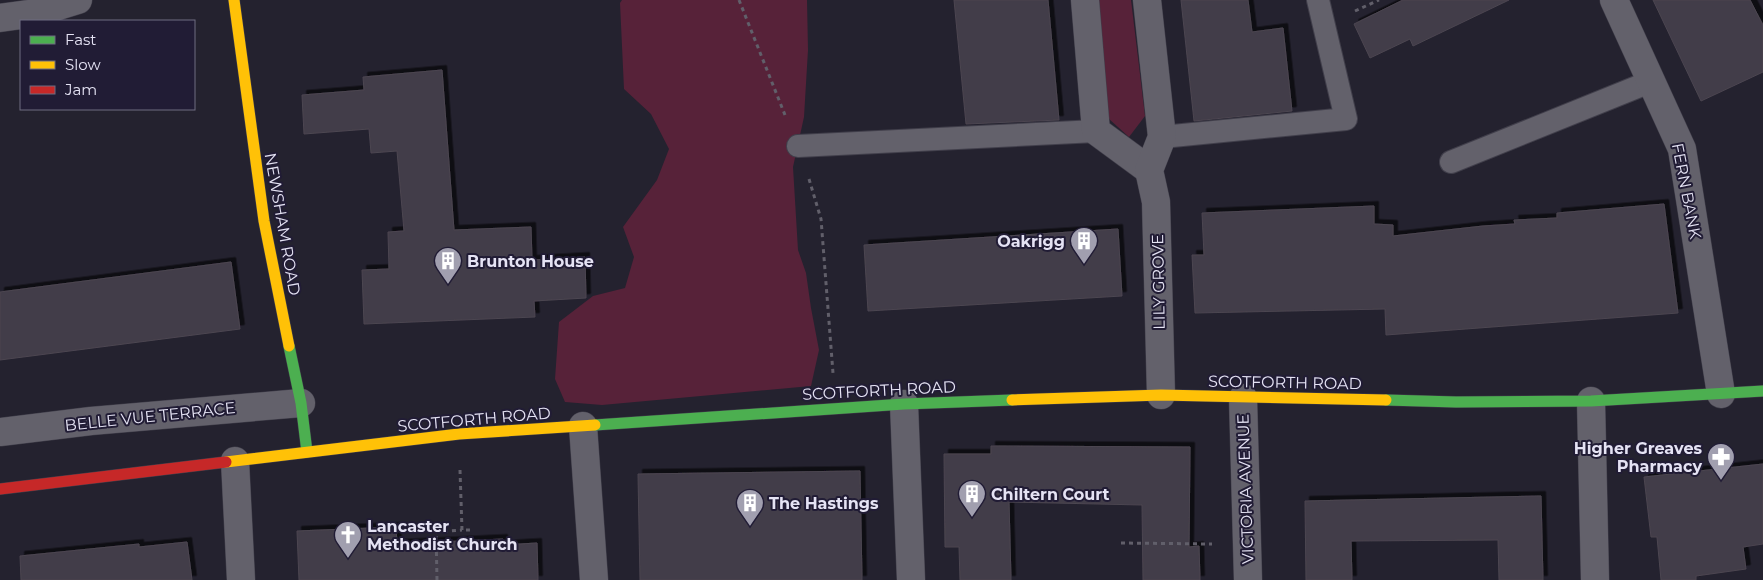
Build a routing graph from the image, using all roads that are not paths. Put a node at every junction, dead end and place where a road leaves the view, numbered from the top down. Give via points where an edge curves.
1 (78, 0) edge
2 (234, 0) edge
3 (1085, 0) edge
4 (1147, 0) edge
5 (1318, 0) edge
6 (1614, 0) edge
7 (0, 18) edge
8 (1652, 82) junction
9 (1096, 131) junction
10 (1162, 137) junction
11 (798, 146) road end
12 (1451, 162) dead end
13 (1149, 170) junction
14 (1763, 391) edge
15 (1721, 394) junction
16 (1161, 395) junction
17 (1242, 398) junction
18 (1591, 401) junction
19 (301, 403) junction
20 (904, 404) junction
21 (583, 426) junction
22 (0, 432) edge
23 (307, 452) junction
24 (235, 461) junction
25 (0, 489) edge
26 (241, 580) edge
27 (594, 580) edge
28 (911, 580) edge
29 (1248, 580) edge
30 (1595, 580) edge

1 - 7 street via 36,13
2 - 19 main road, NEWSHAM ROAD via 264,221
3 - 9 street
4 - 10 street
5 - 10 lane via 1346,119
6 - 8 street, FERN BANK
8 - 12 lane
8 - 15 street, FERN BANK via 1682,149
9 - 11 lane
9 - 13 street
10 - 13 street
13 - 16 street, LILY GROVE via 1156,202
14 - 15 main road, SCOTFORTH ROAD
15 - 18 main road, SCOTFORTH ROAD
16 - 17 main road, SCOTFORTH ROAD
16 - 20 main road, SCOTFORTH ROAD
17 - 18 main road, SCOTFORTH ROAD
17 - 29 street, VICTORIA AVENUE
18 - 30 street
19 - 22 street, BELLE VUE TERRACE
19 - 23 main road, NEWSHAM ROAD
20 - 21 main road, SCOTFORTH ROAD
20 - 28 street
21 - 23 main road, SCOTFORTH ROAD via 459,434
21 - 27 street
23 - 24 main road, SCOTFORTH ROAD
24 - 25 main road, SCOTFORTH ROAD
24 - 26 street

